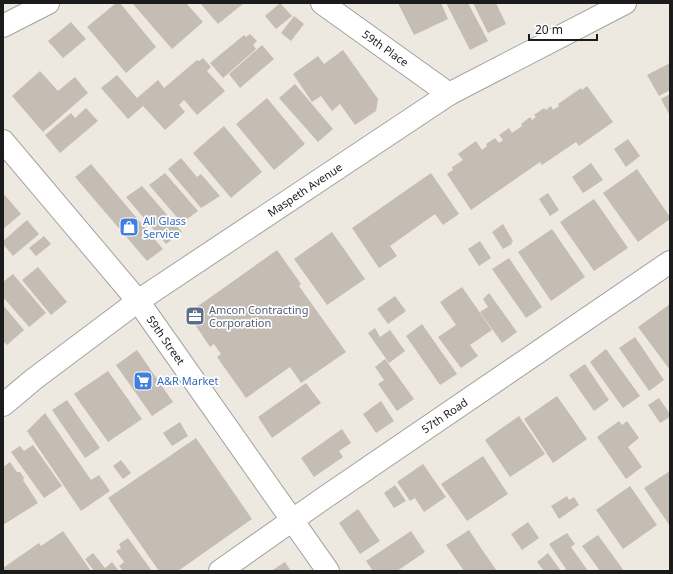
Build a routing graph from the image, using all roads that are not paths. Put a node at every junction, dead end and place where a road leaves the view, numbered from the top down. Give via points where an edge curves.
1 (48, 3) edge
2 (322, 3) edge
3 (625, 3) edge
4 (3, 26) edge
5 (449, 94) junction
6 (3, 140) edge
7 (670, 262) edge
8 (138, 301) junction
9 (3, 405) edge
10 (293, 520) junction
11 (220, 571) edge
12 (328, 571) edge

1 - 4 street
2 - 5 street, 59th Place
3 - 5 street, Maspeth Avenue
5 - 8 street, Maspeth Avenue
6 - 8 street, 59th Street
7 - 10 street, 57th Road
8 - 9 street, Maspeth Avenue
8 - 10 street, 59th Street
10 - 11 street, 57th Road
10 - 12 street, 59th Street

